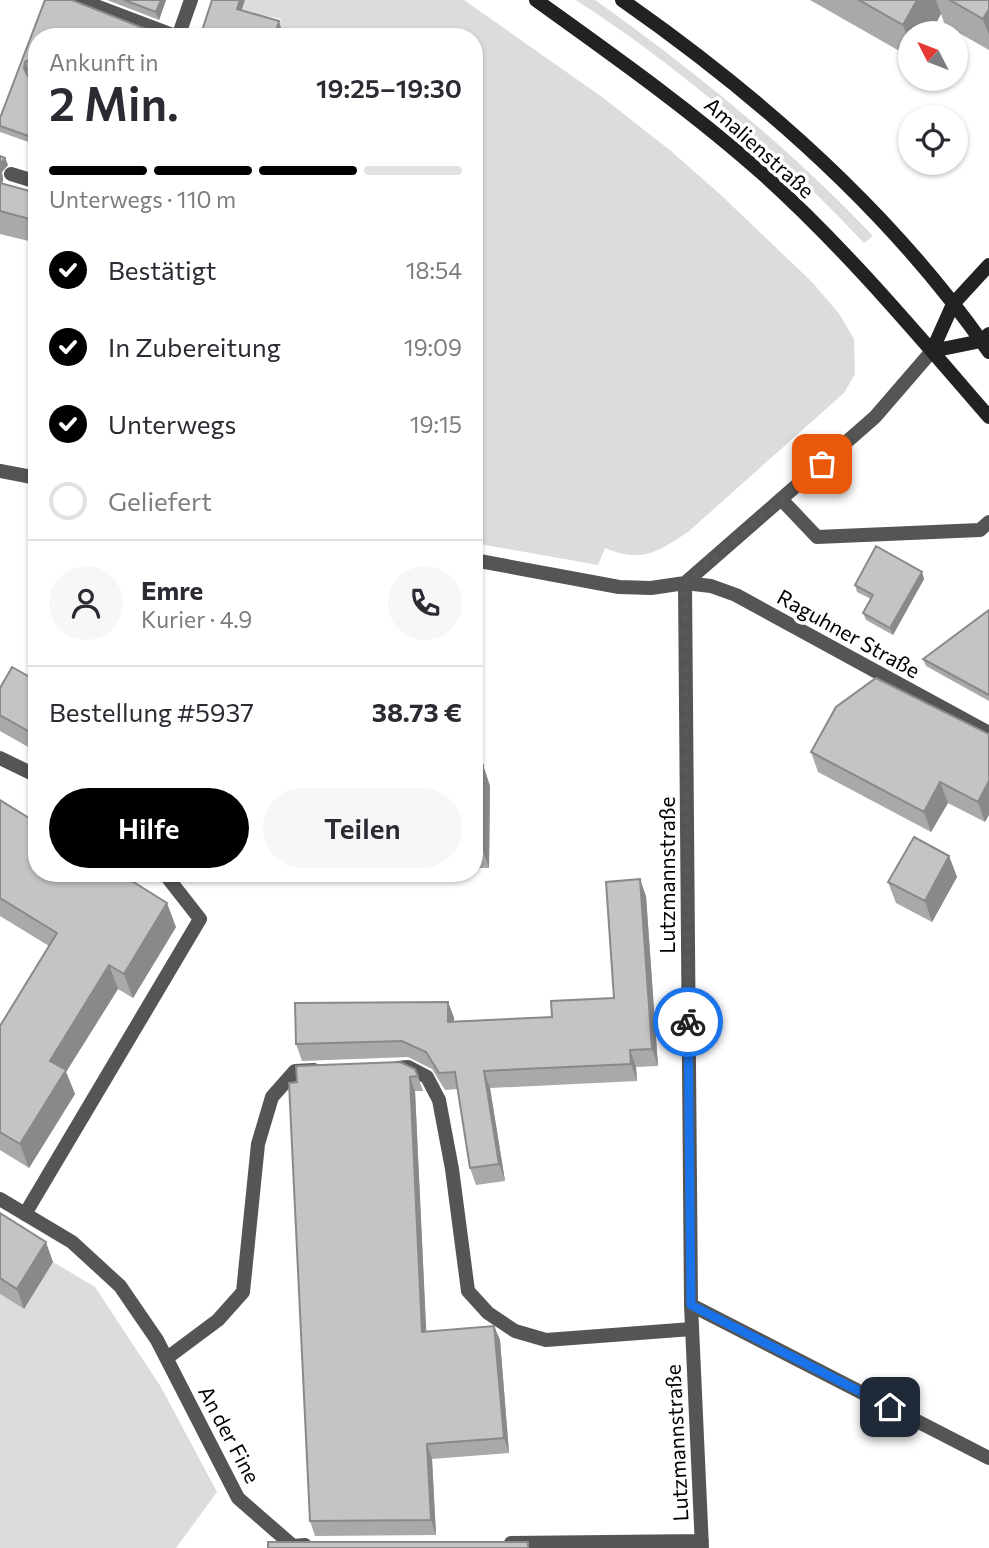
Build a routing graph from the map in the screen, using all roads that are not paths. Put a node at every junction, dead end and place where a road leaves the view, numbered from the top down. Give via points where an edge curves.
1 (80, 0) edge
2 (191, 0) edge
3 (536, 0) edge
4 (622, 0) edge
5 (154, 28) edge
6 (181, 28) edge
7 (11, 174) dead end
8 (28, 180) edge
9 (989, 265) edge
10 (953, 304) junction
11 (986, 342) edge
12 (932, 351) junction
13 (989, 417) edge
14 (0, 471) edge
15 (28, 476) edge
16 (781, 499) junction
17 (989, 522) edge
18 (483, 562) edge
19 (685, 583) junction
20 (989, 733) edge
21 (0, 758) edge
22 (28, 772) edge
23 (171, 882) edge
24 (383, 1068) edge
25 (333, 1070) edge
26 (0, 1199) edge
27 (25, 1214) junction
28 (691, 1305) junction
29 (692, 1329) junction
30 (167, 1358) junction
31 (989, 1458) edge
32 (498, 1543) edge
33 (702, 1544) edge
34 (320, 1545) edge

1 - 5 street
2 - 6 street
3 - 12 main road, Amalienstraße via 690,112 765,177 846,256
4 - 10 main road, Amalienstraße via 676,37 802,142 896,237
7 - 8 street
9 - 10 main road
10 - 11 main road, Amalienstraße
10 - 12 main road
11 - 12 main road
12 - 13 main road
12 - 16 street via 880,411
14 - 15 street
16 - 17 street via 817,537 979,530
16 - 19 street
18 - 19 street via 619,587
19 - 20 street, Raguhner Straße via 736,595
19 - 28 street, Lutzmannstraße
21 - 22 street
23 - 27 street via 200,919
24 - 29 street via 408,1068 427,1077 439,1100 468,1291 488,1313 515,1331 546,1340
25 - 30 street via 295,1071 272,1097 258,1144 243,1292 218,1320
26 - 27 street, An der Fine
27 - 30 street, An der Fine via 72,1242 120,1286
28 - 29 street, Lutzmannstraße
28 - 31 street
29 - 33 street, Lutzmannstraße
30 - 34 street, An der Fine via 238,1498 293,1546
32 - 33 street

